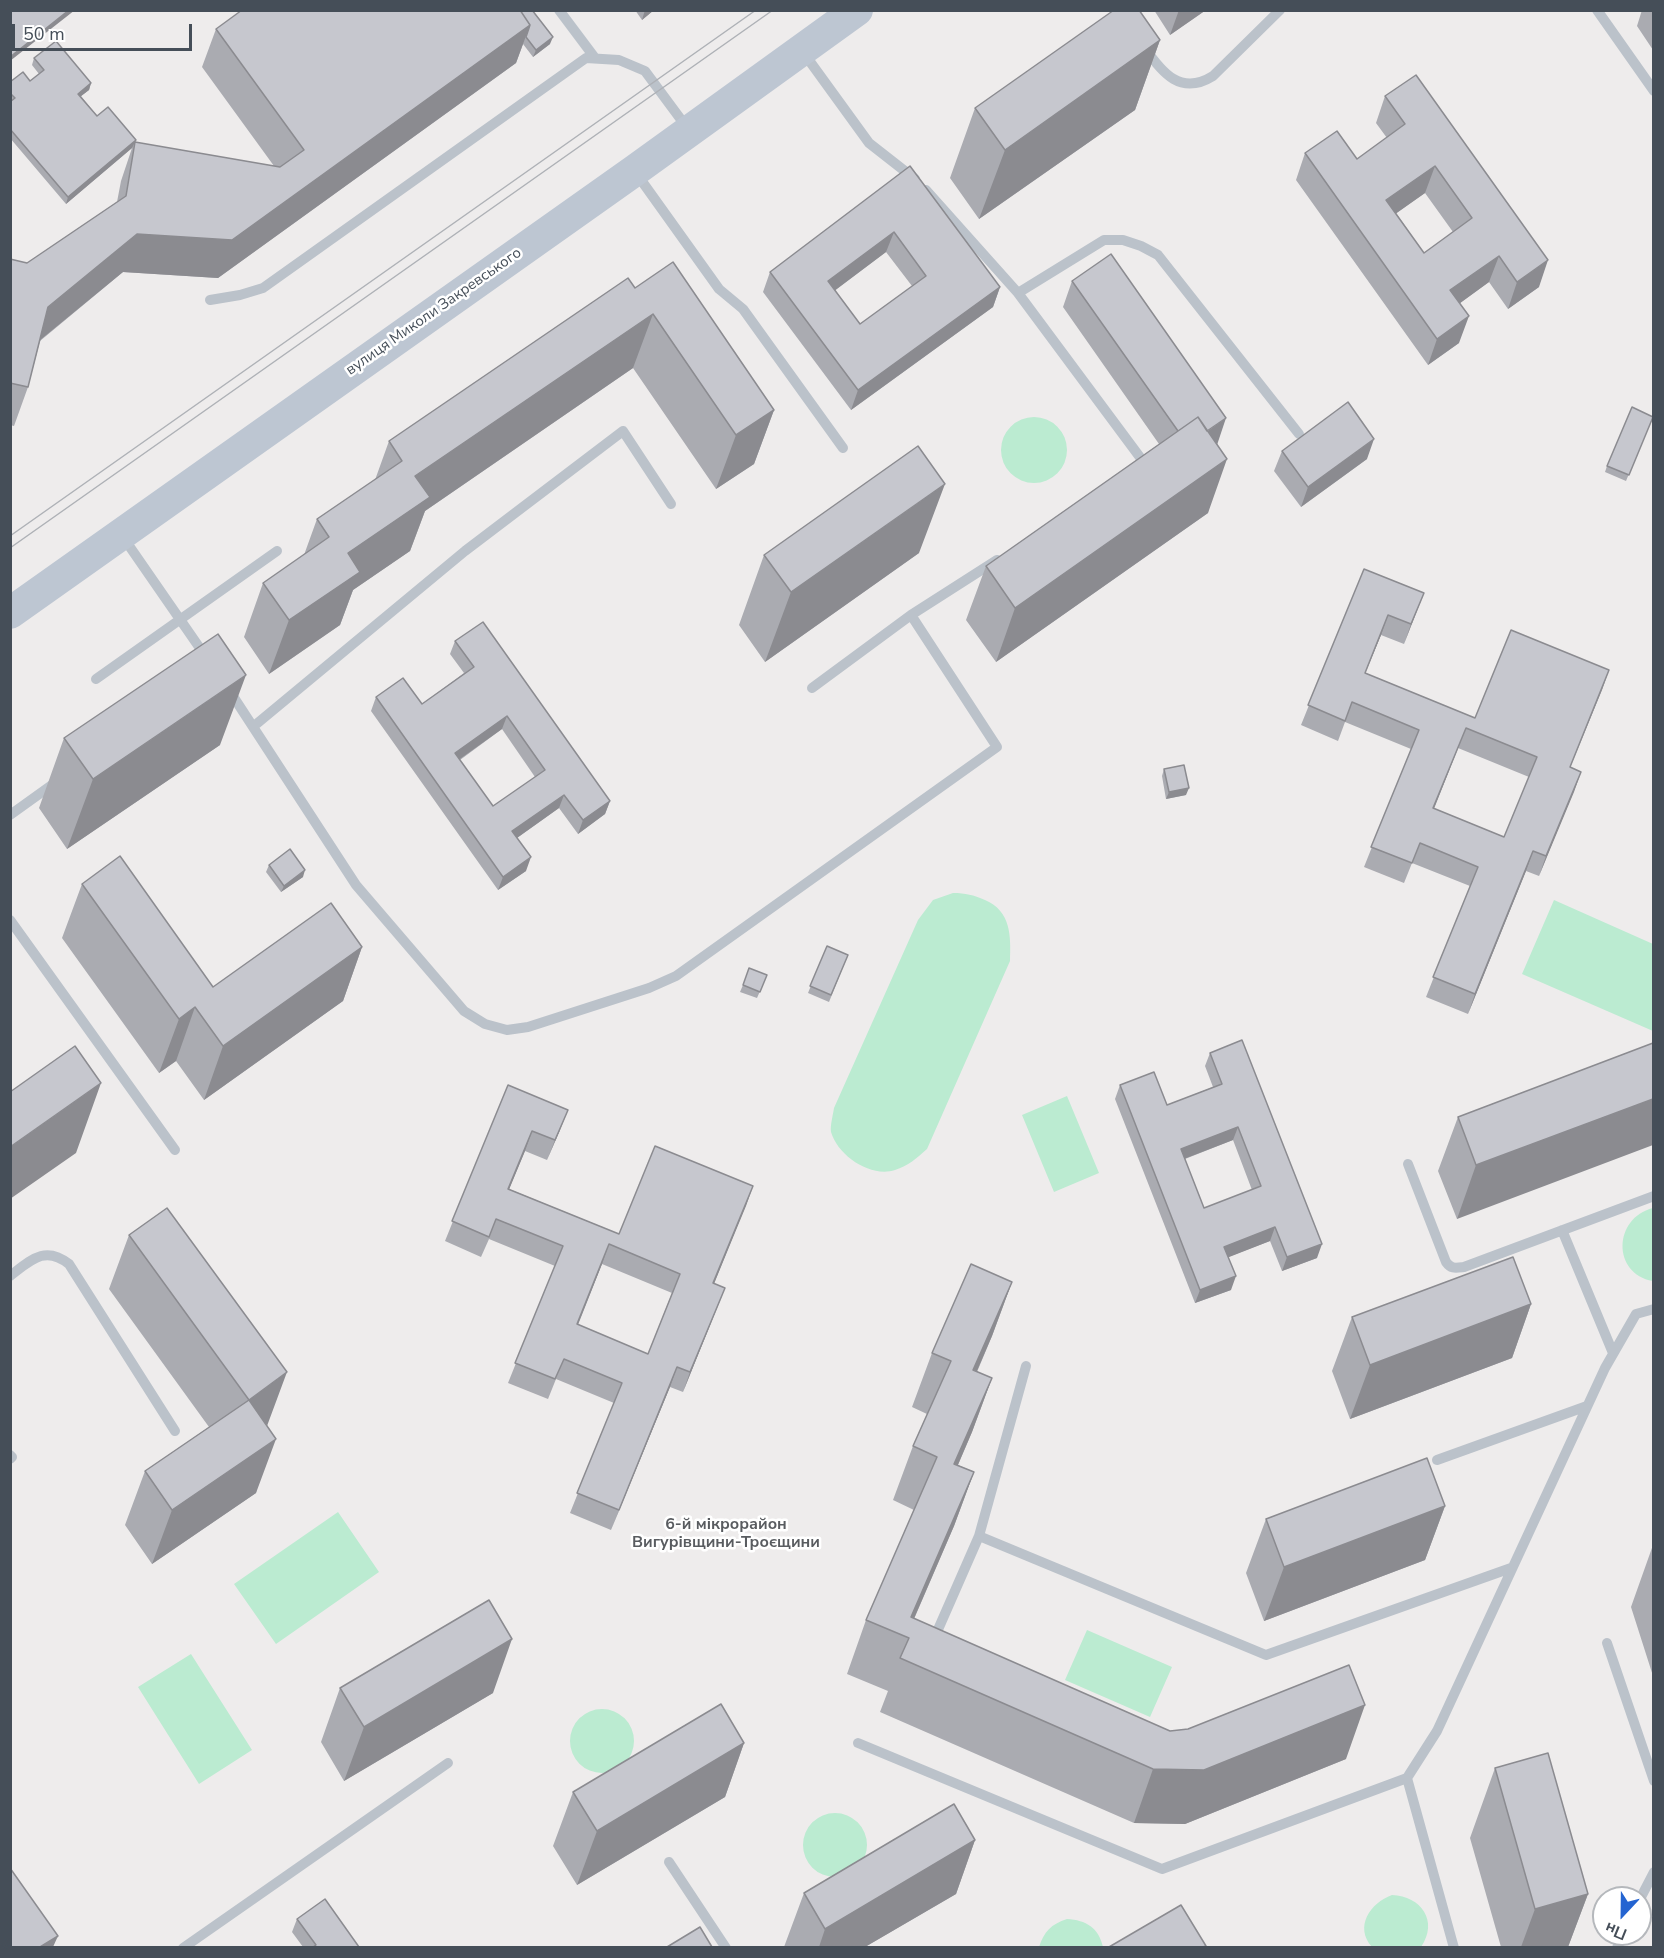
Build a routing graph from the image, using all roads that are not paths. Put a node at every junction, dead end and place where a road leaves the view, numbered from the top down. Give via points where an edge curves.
1 (559, 10) edge
2 (857, 10) edge
3 (1280, 10) edge
4 (1597, 10) edge
5 (1139, 39) edge
6 (801, 49) junction
7 (595, 58) junction
8 (1653, 91) edge
9 (690, 131) junction
10 (634, 171) junction
11 (1018, 293) junction
12 (210, 300) dead end
13 (1299, 434) dead end
14 (843, 448) dead end
15 (1136, 470) edge
16 (670, 504) dead end
17 (121, 534) junction
18 (278, 552) dead end
19 (1003, 556) edge
20 (10, 612) edge
21 (911, 615) junction
22 (180, 620) junction
23 (214, 668) edge
24 (221, 677) edge
25 (96, 679) dead end
26 (812, 688) dead end
27 (254, 726) junction
28 (66, 775) edge
29 (10, 814) edge
30 (10, 920) edge
31 (175, 1149) dead end
32 (1408, 1164) dead end
33 (1653, 1196) edge
34 (1562, 1230) junction
35 (10, 1276) edge
36 (1653, 1309) edge
37 (1614, 1353) junction
38 (1026, 1366) dead end
39 (1587, 1406) junction
40 (175, 1431) dead end
41 (1437, 1460) dead end
42 (979, 1536) junction
43 (1511, 1568) junction
44 (1607, 1643) dead end
45 (928, 1654) edge
46 (858, 1743) dead end
47 (448, 1763) dead end
48 (1407, 1778) junction
49 (1653, 1781) edge
50 (669, 1862) dead end
51 (1653, 1872) edge
52 (1646, 1886) edge
53 (183, 1947) edge
54 (726, 1947) edge
55 (1454, 1947) edge

1 - 7 lane
2 - 6 street, вулиця Миколи Закревського
3 - 5 lane via 1203,83 1183,83 1168,76
4 - 8 lane
6 - 9 street, вулиця Миколи Закревського
6 - 11 lane via 869,143 922,186
7 - 9 lane via 619,60 645,71
7 - 12 lane via 586,58 263,288
9 - 10 street, вулиця Миколи Закревського
10 - 14 lane via 719,289 743,309
10 - 17 street, вулиця Миколи Закревського
11 - 13 lane via 1104,240 1123,240 1141,246 1158,255
11 - 15 lane via 1145,464
16 - 27 lane via 623,431 465,551
17 - 20 street, вулиця Миколи Закревського
17 - 22 lane
18 - 22 lane
19 - 21 lane
21 - 26 lane
21 - 27 lane via 997,747 676,976 528,1027 507,1030 485,1024 464,1011 356,885
22 - 23 lane
22 - 25 lane
24 - 27 lane
28 - 29 lane
30 - 31 lane
32 - 34 lane via 1450,1267 1464,1267
33 - 34 lane
34 - 37 lane
35 - 40 lane via 38,1256 55,1255 69,1264
36 - 37 lane via 1635,1314
37 - 39 lane
38 - 42 lane
39 - 41 lane
39 - 43 lane
42 - 43 lane via 1266,1655
42 - 45 lane
43 - 48 lane via 1437,1731
44 - 49 lane
46 - 48 lane via 1162,1869
47 - 53 lane
48 - 55 lane
50 - 54 lane
51 - 52 lane

